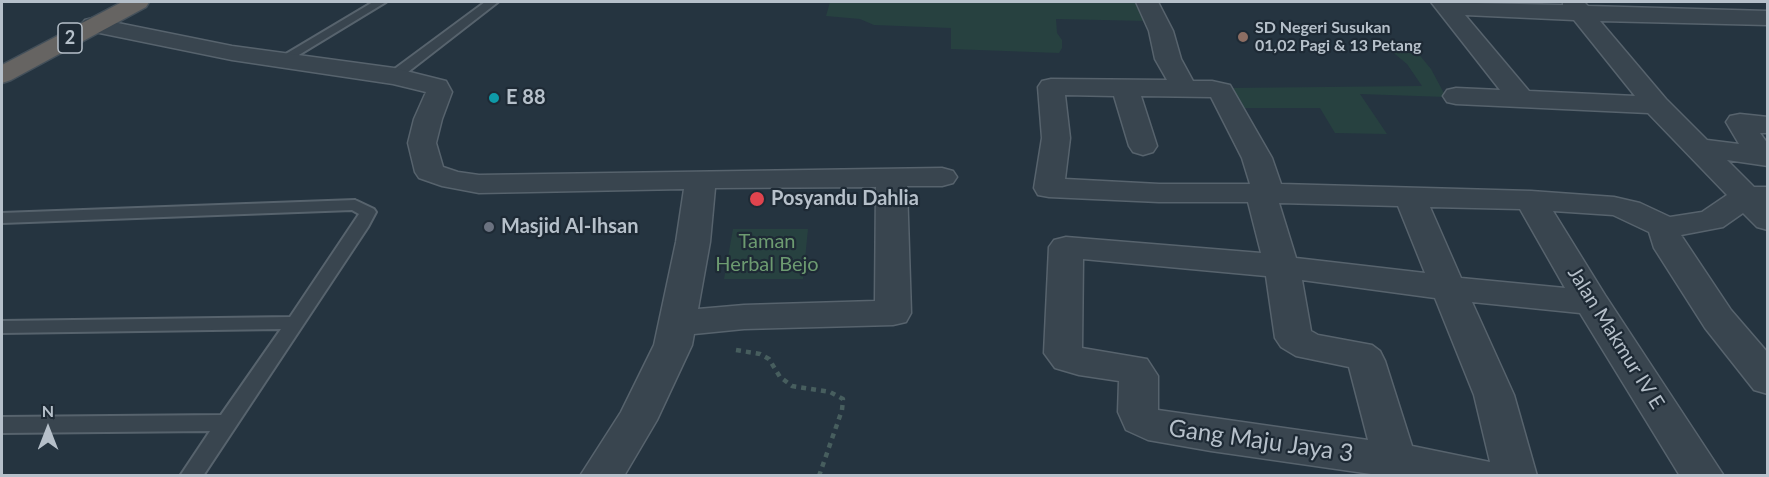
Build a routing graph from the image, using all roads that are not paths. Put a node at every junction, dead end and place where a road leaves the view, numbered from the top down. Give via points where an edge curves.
1 (107, 2) edge
2 (138, 2) edge
3 (380, 2) edge
4 (492, 2) edge
5 (1148, 2) edge
6 (1722, 2) edge
7 (1444, 4) edge
8 (1577, 7) edge
9 (1757, 18) edge
10 (93, 25) junction
11 (2, 54) edge
12 (280, 61) junction
13 (2, 75) edge
14 (394, 76) junction
15 (1125, 87) junction
16 (1184, 88) junction
17 (1456, 96) dead end
18 (1520, 98) junction
19 (1656, 105) junction
20 (1767, 125) edge
21 (1143, 146) dead end
22 (1698, 148) junction
23 (1764, 157) edge
24 (891, 177) junction
25 (942, 177) dead end
26 (701, 178) junction
27 (1268, 193) junction
28 (1756, 197) edge
29 (1410, 198) junction
30 (1531, 200) junction
31 (2, 218) edge
32 (1767, 220) edge
33 (1666, 228) junction
34 (1282, 267) junction
35 (1450, 288) junction
36 (1592, 302) junction
37 (295, 323) junction
38 (677, 323) junction
39 (2, 327) edge
40 (1767, 380) edge
41 (227, 423) junction
42 (2, 425) edge
43 (1395, 460) junction
44 (1297, 461) edge
45 (191, 476) edge
46 (601, 476) edge
47 (1481, 476) edge
48 (1515, 476) edge
49 (1703, 476) edge

1 - 11 highway, 2
2 - 10 highway, 2
3 - 12 lane
4 - 14 lane
5 - 16 street via 1168,59
6 - 9 street
7 - 8 street
7 - 18 street
8 - 9 street
8 - 19 street
10 - 12 street
10 - 13 highway, 2
12 - 14 street
14 - 26 street via 437,87 439,92 422,143 430,172 453,180 478,184
15 - 16 street
15 - 21 street
15 - 27 street via 1051,87 1056,138 1049,188
16 - 27 street via 1221,91 1257,158
17 - 18 street
18 - 19 street
19 - 22 street
20 - 23 street via 1740,122
22 - 23 street
22 - 28 street
24 - 25 street
24 - 26 street
24 - 38 street via 893,313
26 - 38 street
27 - 29 street
27 - 34 street via 1263,203
28 - 32 street
28 - 33 street via 1712,220
29 - 30 street
29 - 35 street
30 - 33 street via 1614,206
30 - 36 street, Jalan Makmur IV E
31 - 37 lane via 355,205 368,212
33 - 40 street via 1671,248 1718,319
34 - 35 street
34 - 43 street via 1294,338 1309,347 1359,355 1366,361
34 - 44 street, Gang Maju Jaya 3 via 1066,247 1064,353 1078,361 1133,369 1139,376 1140,419 1148,424
35 - 36 street
35 - 48 street via 1494,396
36 - 49 street, Jalan Makmur IV E
37 - 39 lane
37 - 41 lane
38 - 46 street via 673,345 657,383
41 - 42 lane
41 - 45 lane
43 - 44 street, Gang Maju Jaya 3
43 - 47 street, Gang Maju Jaya 3

